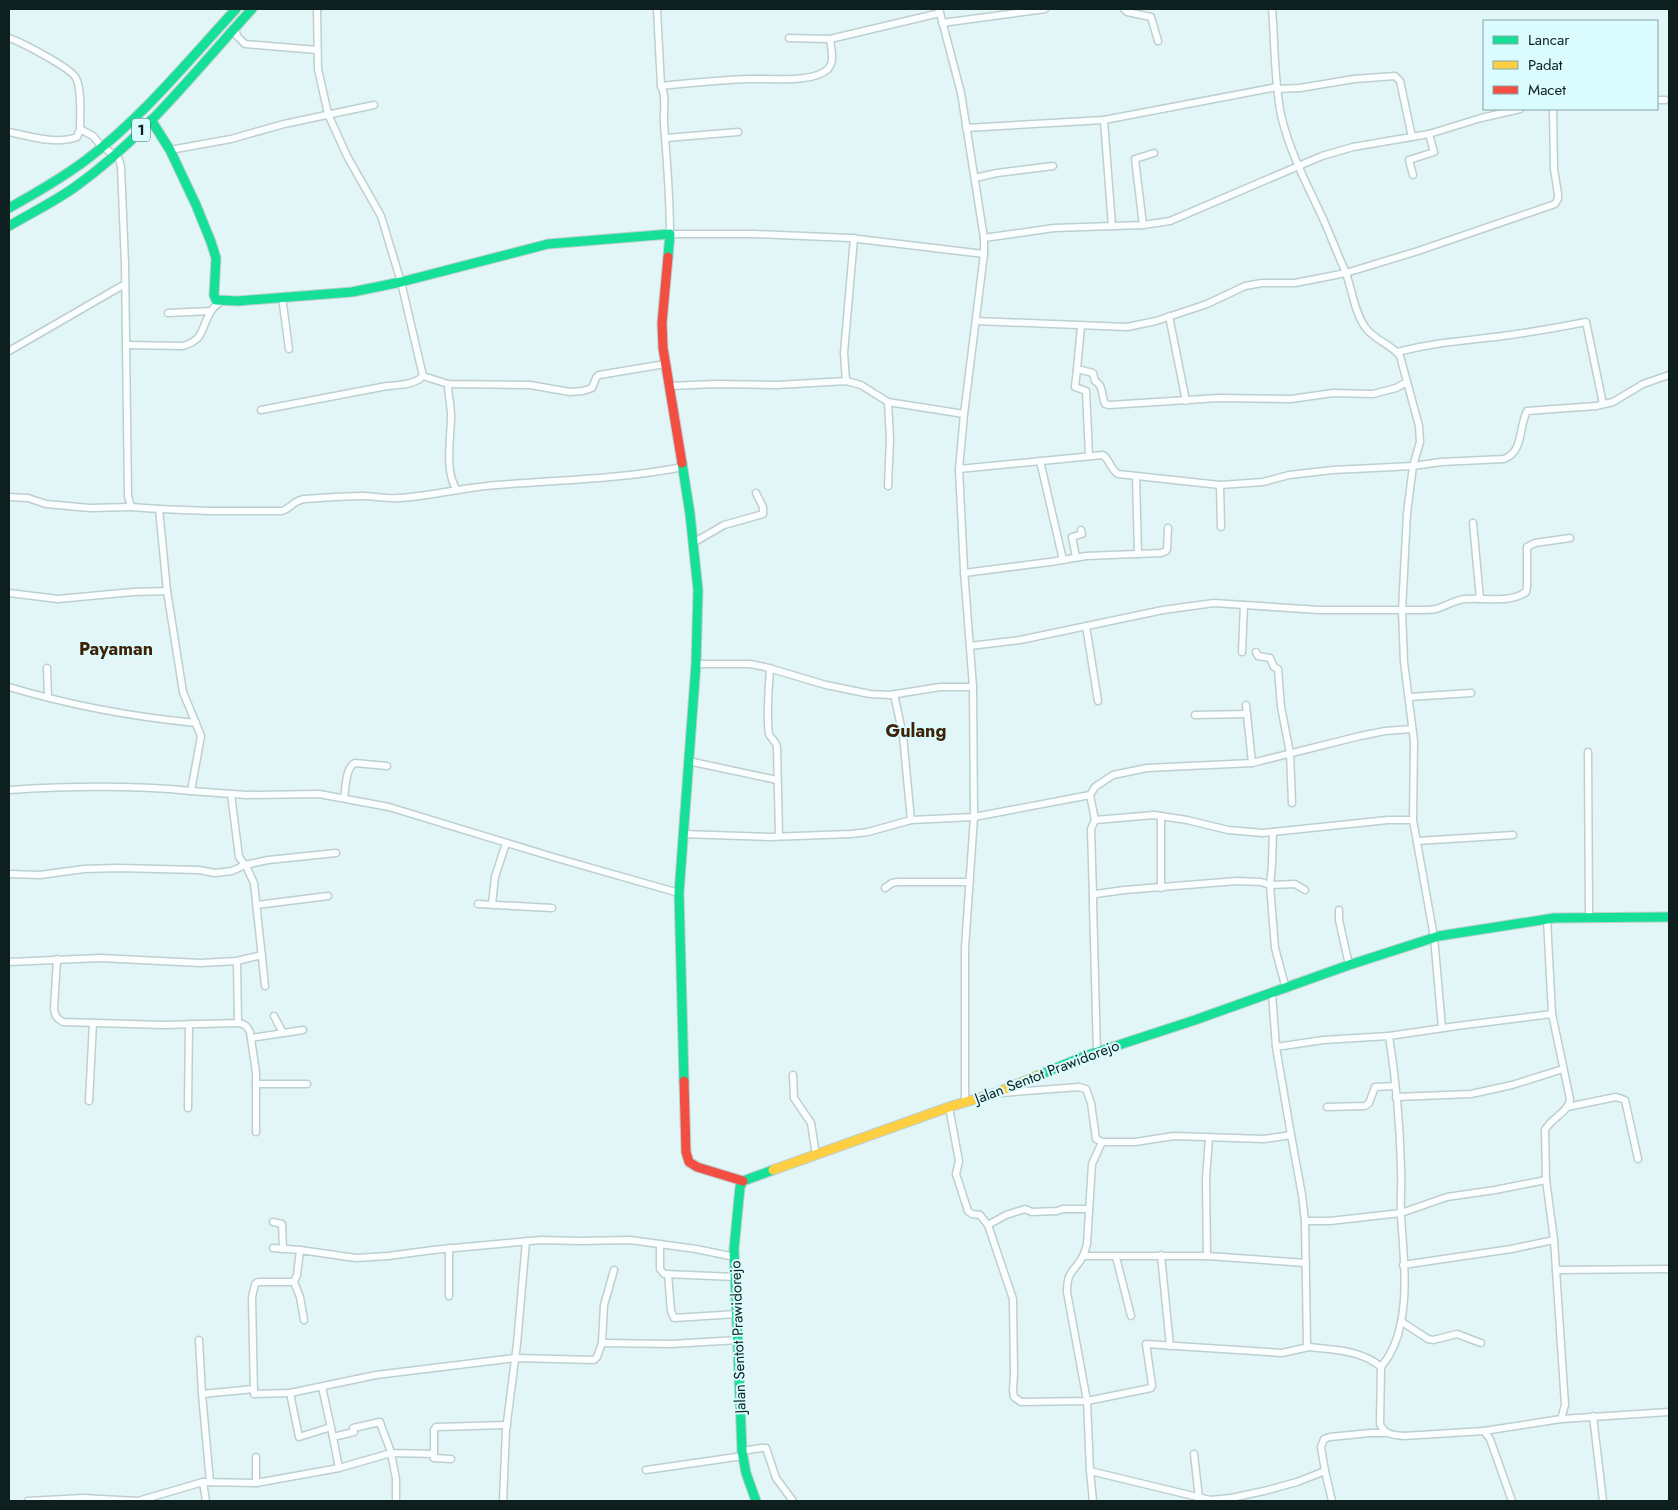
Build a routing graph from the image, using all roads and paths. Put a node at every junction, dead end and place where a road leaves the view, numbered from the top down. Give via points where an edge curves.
1 (236, 9) edge
2 (252, 9) edge
3 (317, 9) edge
4 (657, 9) edge
5 (1045, 9) edge
6 (1124, 9) edge
7 (1272, 9) edge
8 (939, 11) edge
9 (942, 23) junction
10 (235, 27) junction
11 (9, 38) edge
12 (789, 38) dead end
13 (830, 40) junction
14 (1158, 41) dead end
15 (317, 50) junction
16 (661, 86) junction
17 (1277, 88) junction
18 (1658, 100) edge
19 (1665, 100) dead end
20 (374, 105) dead end
21 (1516, 110) edge
22 (1553, 110) edge
23 (328, 114) junction
24 (150, 120) junction
25 (1104, 120) junction
26 (966, 128) junction
27 (80, 129) junction
28 (9, 132) edge
29 (738, 132) dead end
30 (1429, 134) junction
31 (94, 136) junction
32 (114, 136) junction
33 (1412, 137) junction
34 (666, 138) junction
35 (102, 147) junction
36 (170, 150) junction
37 (1154, 153) dead end
38 (115, 156) junction
39 (1053, 166) dead end
40 (1298, 167) junction
41 (1412, 175) dead end
42 (975, 178) junction
43 (9, 208) edge
44 (1142, 225) junction
45 (9, 226) edge
46 (1112, 226) junction
47 (670, 234) junction
48 (854, 238) junction
49 (984, 238) junction
50 (984, 254) junction
51 (1346, 272) junction
52 (401, 282) junction
53 (125, 284) junction
54 (282, 297) junction
55 (221, 301) junction
56 (211, 311) junction
57 (168, 313) dead end
58 (1169, 316) junction
59 (976, 321) junction
60 (1081, 326) junction
61 (126, 346) junction
62 (289, 349) dead end
63 (9, 351) edge
64 (1397, 352) junction
65 (665, 364) junction
66 (1077, 369) junction
67 (1669, 375) edge
68 (423, 376) junction
69 (846, 381) junction
70 (1407, 382) junction
71 (448, 384) junction
72 (670, 386) junction
73 (1186, 401) junction
74 (888, 402) junction
75 (1603, 404) junction
76 (262, 410) dead end
77 (964, 414) junction
78 (1089, 456) junction
79 (1040, 461) junction
80 (1413, 466) junction
81 (684, 467) junction
82 (959, 470) junction
83 (1136, 476) junction
84 (1220, 485) junction
85 (888, 486) dead end
86 (457, 490) junction
87 (756, 493) dead end
88 (9, 497) edge
89 (130, 506) junction
90 (159, 509) junction
91 (1473, 524) dead end
92 (1220, 527) dead end
93 (1168, 528) dead end
94 (1081, 530) dead end
95 (1570, 538) dead end
96 (693, 543) junction
97 (1138, 554) junction
98 (1076, 558) junction
99 (1063, 560) junction
100 (964, 573) junction
101 (167, 591) junction
102 (9, 592) edge
103 (1480, 599) junction
104 (1244, 605) junction
105 (1402, 611) junction
106 (1086, 626) junction
107 (970, 646) junction
108 (1242, 652) dead end
109 (1256, 652) dead end
110 (696, 664) junction
111 (47, 668) dead end
112 (770, 668) junction
113 (9, 687) edge
114 (973, 687) junction
115 (1471, 693) dead end
116 (894, 694) junction
117 (48, 697) junction
118 (1409, 697) junction
119 (1098, 701) dead end
120 (1246, 705) dead end
121 (1247, 714) junction
122 (1195, 715) dead end
123 (196, 723) junction
124 (1412, 729) junction
125 (1588, 752) dead end
126 (1290, 753) junction
127 (688, 761) junction
128 (1252, 763) junction
129 (387, 766) dead end
130 (777, 780) junction
131 (9, 790) edge
132 (191, 791) junction
133 (231, 794) junction
134 (1090, 795) junction
135 (344, 798) junction
136 (1292, 803) dead end
137 (1160, 816) junction
138 (974, 817) junction
139 (911, 820) junction
140 (1095, 820) junction
141 (1413, 820) junction
142 (1273, 832) junction
143 (683, 834) junction
144 (1513, 835) dead end
145 (780, 836) junction
146 (1418, 841) junction
147 (506, 843) junction
148 (336, 853) dead end
149 (245, 866) junction
150 (9, 874) edge
151 (970, 882) junction
152 (1270, 886) junction
153 (885, 888) dead end
154 (1161, 888) junction
155 (1304, 890) dead end
156 (679, 893) junction
157 (328, 896) dead end
158 (1093, 896) junction
159 (478, 904) dead end
160 (492, 904) junction
161 (257, 905) junction
162 (552, 908) dead end
163 (1339, 910) dead end
164 (1589, 917) junction
165 (1669, 917) edge
166 (1547, 919) junction
167 (1434, 937) junction
168 (262, 955) junction
169 (57, 960) junction
170 (237, 961) junction
171 (9, 962) edge
172 (1349, 965) junction
173 (265, 986) dead end
174 (1286, 989) junction
175 (1272, 993) junction
176 (1552, 1014) junction
177 (274, 1016) dead end
178 (93, 1023) junction
179 (238, 1023) junction
180 (189, 1024) junction
181 (1442, 1028) junction
182 (302, 1030) dead end
183 (283, 1033) junction
184 (1389, 1036) junction
185 (251, 1038) junction
186 (1276, 1047) junction
187 (1097, 1052) junction
188 (1563, 1069) junction
189 (793, 1075) dead end
190 (256, 1084) junction
191 (307, 1084) dead end
192 (1395, 1086) junction
193 (996, 1093) junction
194 (1396, 1097) junction
195 (89, 1101) dead end
196 (965, 1102) junction
197 (949, 1107) junction
198 (1327, 1107) dead end
199 (1568, 1107) junction
200 (188, 1108) dead end
201 (256, 1132) dead end
202 (1291, 1135) junction
203 (1208, 1138) junction
204 (1102, 1142) junction
205 (816, 1155) junction
206 (1638, 1159) dead end
207 (1546, 1180) junction
208 (743, 1181) junction
209 (1089, 1209) junction
210 (1401, 1213) junction
211 (273, 1222) dead end
212 (1305, 1222) junction
213 (988, 1225) junction
214 (1554, 1240) junction
215 (526, 1241) junction
216 (660, 1244) junction
217 (273, 1248) dead end
218 (449, 1248) junction
219 (283, 1249) junction
220 (300, 1250) junction
221 (1161, 1255) junction
222 (1083, 1256) junction
223 (1207, 1256) junction
224 (735, 1257) junction
225 (1116, 1257) junction
226 (1306, 1263) junction
227 (1404, 1265) junction
228 (1669, 1269) edge
229 (614, 1270) dead end
230 (1556, 1270) junction
231 (668, 1274) junction
232 (736, 1277) junction
233 (294, 1282) junction
234 (449, 1296) dead end
235 (737, 1314) junction
236 (1131, 1316) dead end
237 (304, 1320) dead end
238 (1402, 1322) junction
239 (199, 1340) dead end
240 (738, 1340) junction
241 (602, 1343) junction
242 (1481, 1344) dead end
243 (1170, 1346) junction
244 (1309, 1347) junction
245 (515, 1358) junction
246 (1381, 1367) junction
247 (322, 1387) junction
248 (254, 1389) junction
249 (290, 1393) junction
250 (202, 1394) junction
251 (1087, 1401) junction
252 (1669, 1412) edge
253 (1593, 1416) junction
254 (1561, 1419) junction
255 (507, 1425) junction
256 (332, 1427) junction
257 (1484, 1431) junction
258 (1387, 1433) junction
259 (333, 1437) junction
260 (745, 1452) junction
261 (391, 1453) junction
262 (434, 1454) junction
263 (1194, 1454) dead end
264 (256, 1457) dead end
265 (451, 1459) dead end
266 (339, 1468) junction
267 (646, 1470) dead end
268 (1090, 1471) junction
269 (1325, 1471) junction
270 (207, 1482) junction
271 (256, 1483) junction
272 (1199, 1498) junction
273 (1210, 1500) edge
274 (28, 1501) edge
275 (206, 1501) edge
276 (396, 1501) edge
277 (503, 1501) edge
278 (756, 1501) edge
279 (793, 1501) edge
280 (1093, 1501) edge
281 (1332, 1501) edge
282 (1512, 1501) edge
283 (1603, 1501) edge

1 - 32 main road, 1 via 143,110
2 - 10 main road, 1
3 - 15 street
4 - 16 street
5 - 9 street
6 - 14 street via 1151,17
7 - 17 street
8 - 9 street
8 - 13 street
9 - 26 street via 961,93
10 - 15 street via 237,36 245,44
10 - 24 main road, 1
11 - 27 street via 76,77
12 - 13 street
13 - 16 street via 832,60 829,68 808,77
15 - 23 street
16 - 34 street via 664,90
17 - 25 street
17 - 33 street via 1395,76 1400,81
17 - 40 street via 1281,115
18 - 19 street
20 - 23 street
21 - 30 street
22 - 51 street via 1554,169 1558,194 1555,204
23 - 36 street via 231,139
23 - 52 street via 347,156 381,216
24 - 36 main road
24 - 38 main road, 1
25 - 26 street
25 - 46 street
26 - 42 street
27 - 28 street via 77,136 60,140
27 - 31 street
29 - 34 street
30 - 33 street
30 - 41 street via 1434,152 1409,160
31 - 32 street
31 - 35 street
32 - 35 main road, 1
33 - 40 street via 1353,147
34 - 47 street
35 - 38 street
35 - 43 main road, 1 via 42,190
36 - 55 main road via 211,242 216,258 214,295
37 - 44 street via 1135,159
38 - 45 main road, 1 via 74,188
38 - 53 street via 122,172
39 - 42 street
40 - 44 street via 1170,221
40 - 51 street
42 - 49 street
44 - 46 street
46 - 49 street via 1054,228
47 - 48 street
47 - 52 main road via 548,244
47 - 65 main road via 662,323
48 - 50 street
48 - 69 street via 844,353
49 - 50 street
50 - 59 street
51 - 58 street via 1295,283 1245,286
51 - 64 street via 1366,329
52 - 54 main road via 352,292
52 - 68 street
53 - 61 street
53 - 63 street
54 - 55 main road
54 - 62 street
55 - 56 street
56 - 57 street
56 - 61 street via 202,334 190,344
58 - 60 street via 1127,327
58 - 73 street
59 - 60 street
59 - 77 street
60 - 66 street
61 - 89 street
64 - 70 street
64 - 75 street via 1586,322
65 - 71 street via 599,375 592,388 583,391
65 - 72 main road
66 - 73 street via 1093,373 1095,381 1100,384 1105,404
66 - 78 street via 1075,387 1086,391
67 - 75 street
68 - 71 street
68 - 76 street via 406,384
69 - 72 street
69 - 74 street via 861,385
70 - 73 street via 1372,394
70 - 80 street via 1419,426 1420,442
71 - 86 street via 451,416 449,468
72 - 81 main road
74 - 77 street
74 - 85 street
75 - 80 street via 1527,411 1517,450 1504,460
77 - 82 street
78 - 79 street
78 - 83 street via 1103,455 1118,474
79 - 82 street
79 - 99 street
80 - 84 street via 1332,470 1263,482
80 - 105 street
81 - 86 street via 630,476
81 - 96 main road
82 - 100 street
83 - 84 street
83 - 97 street
84 - 92 street
86 - 90 street via 399,498 304,499 296,500 282,511
87 - 96 street via 763,514 724,525
88 - 89 street via 90,508
89 - 90 street
90 - 101 street
91 - 103 street
93 - 97 street via 1166,552
94 - 98 street via 1082,534 1072,536
95 - 103 street via 1527,547 1526,592 1519,597
96 - 110 main road via 698,590
97 - 98 street
98 - 99 street
99 - 100 street
100 - 107 street
101 - 102 street via 58,599
101 - 123 street via 183,692
103 - 105 street via 1453,601 1438,609
104 - 105 street
104 - 106 street via 1214,603
104 - 108 street
105 - 118 street
106 - 107 street via 1020,640
106 - 119 street
107 - 114 street
109 - 126 street via 1258,657 1270,658 1278,669
110 - 112 street via 737,663
110 - 127 main road
111 - 117 street
112 - 116 street via 851,691
112 - 130 street via 769,734 776,742
113 - 117 street
114 - 116 street via 940,687
114 - 138 street
115 - 118 street
116 - 139 street via 904,736
117 - 123 street via 154,719
118 - 124 street
120 - 121 street
121 - 122 street
121 - 128 street
123 - 132 street via 201,736
124 - 126 street via 1385,731
124 - 141 street
125 - 164 street
126 - 128 street
126 - 136 street
127 - 130 street
127 - 143 main road
128 - 134 street via 1147,768 1113,775 1095,787
129 - 135 street via 352,764
130 - 145 street
131 - 132 street via 70,786
132 - 133 street
133 - 135 street via 319,794
133 - 149 street via 239,857
134 - 138 street
134 - 140 street
135 - 147 street via 390,807
137 - 140 street
137 - 142 street via 1228,830
137 - 154 street
138 - 139 street
138 - 151 street
139 - 145 street via 868,832
140 - 158 street via 1091,828
141 - 142 street
141 - 146 street
142 - 152 street
143 - 145 street
143 - 156 main road
144 - 146 street
146 - 167 street
147 - 156 street
147 - 160 street via 495,876
148 - 149 street via 268,860
149 - 150 street via 214,873 84,868 40,875
149 - 161 street via 254,883
151 - 153 street via 898,882
151 - 196 street via 965,948
152 - 154 street via 1237,881
152 - 155 street via 1295,884
152 - 174 street via 1275,948
154 - 158 street
156 - 208 main road via 686,1152 689,1162 697,1167
157 - 161 street
158 - 187 street
159 - 160 street
160 - 162 street
161 - 168 street
163 - 172 street
164 - 165 main road, Jalan Sentot Prawidorejo
164 - 166 main road, Jalan Sentot Prawidorejo
166 - 167 main road, Jalan Sentot Prawidorejo
166 - 176 street
167 - 172 main road, Jalan Sentot Prawidorejo
167 - 181 street
168 - 170 street
168 - 173 street
169 - 170 street
169 - 171 street
169 - 178 street via 55,1015 63,1022
170 - 179 street
172 - 174 main road, Jalan Sentot Prawidorejo
174 - 175 main road, Jalan Sentot Prawidorejo
175 - 186 street
175 - 187 main road, Jalan Sentot Prawidorejo
176 - 181 street
176 - 188 street
177 - 183 street
178 - 180 street
178 - 195 street
179 - 180 street
179 - 185 street via 248,1027
180 - 200 street
181 - 184 street
182 - 183 street
183 - 185 street
184 - 186 street
184 - 192 street
185 - 190 street
186 - 202 street
187 - 193 main road, Jalan Sentot Prawidorejo
188 - 194 street via 1471,1094
188 - 199 street via 1570,1099
189 - 205 street via 794,1098 811,1123
190 - 191 street
190 - 201 street
192 - 194 street
192 - 198 street via 1375,1087 1365,1106
193 - 196 main road, Jalan Sentot Prawidorejo
193 - 204 street via 1086,1090 1096,1139
194 - 210 street
196 - 197 main road, Jalan Sentot Prawidorejo
197 - 205 main road, Jalan Sentot Prawidorejo
197 - 213 street via 959,1160 956,1174 968,1211 980,1215
199 - 206 street via 1616,1098 1625,1100
199 - 207 street via 1544,1130
202 - 203 street via 1264,1139
202 - 212 street
203 - 204 street via 1174,1136 1135,1142
203 - 223 street
204 - 209 street via 1092,1164
205 - 208 main road, Jalan Sentot Prawidorejo
207 - 210 street via 1447,1197
207 - 214 street
208 - 224 main road, Jalan Sentot Prawidorejo
209 - 213 street via 1032,1212 1025,1209
209 - 222 street
210 - 212 street
210 - 227 street
211 - 219 street via 282,1224
212 - 226 street
213 - 251 street via 1013,1299 1014,1396 1021,1402
214 - 227 street
214 - 230 street
215 - 216 street via 630,1240
215 - 218 street
215 - 245 street
216 - 224 street
216 - 231 street via 660,1269
217 - 219 street
218 - 220 street via 356,1258
218 - 234 street
219 - 220 street
220 - 233 street
221 - 223 street
221 - 225 street
221 - 243 street
222 - 225 street
222 - 251 street via 1067,1280 1067,1292
223 - 226 street
224 - 232 main road, Jalan Sentot Prawidorejo
225 - 236 street
226 - 244 street via 1306,1341
227 - 238 street
228 - 230 street
229 - 241 street via 604,1305
230 - 254 street via 1564,1405
231 - 232 street
231 - 235 street via 674,1318
232 - 235 main road, Jalan Sentot Prawidorejo
233 - 237 street
233 - 248 street via 254,1284
235 - 240 main road, Jalan Sentot Prawidorejo
238 - 242 street via 1428,1339 1457,1334
238 - 246 street via 1390,1356
239 - 250 street
240 - 241 street via 671,1344
240 - 260 main road, Jalan Sentot Prawidorejo
241 - 245 street via 594,1360
243 - 244 street via 1282,1353
243 - 251 street via 1146,1344 1150,1388
244 - 246 street via 1344,1351 1372,1360
245 - 247 street via 376,1375
245 - 255 street
246 - 258 street via 1380,1424
247 - 249 street
247 - 256 street
248 - 249 street via 254,1394 259,1395
248 - 250 street
249 - 256 street via 298,1437
250 - 270 street
251 - 268 street
252 - 253 street
253 - 254 street
253 - 283 street
254 - 257 street
255 - 262 street via 438,1426 434,1430
255 - 277 street
256 - 259 street
257 - 258 street via 1404,1436
257 - 282 street via 1490,1439
258 - 269 street via 1370,1432 1324,1439 1321,1447
259 - 261 street via 380,1422
259 - 266 street
260 - 267 street
260 - 278 main road, Jalan Sentot Prawidorejo via 746,1473
260 - 279 street via 766,1448 776,1478
261 - 262 street
261 - 266 street
261 - 276 street
262 - 265 street via 434,1458
263 - 272 street
264 - 271 street
266 - 271 street
268 - 272 street
268 - 280 street
269 - 273 street via 1264,1491
269 - 281 street
270 - 271 street
270 - 274 street via 138,1501 83,1498
270 - 275 street
272 - 273 street

